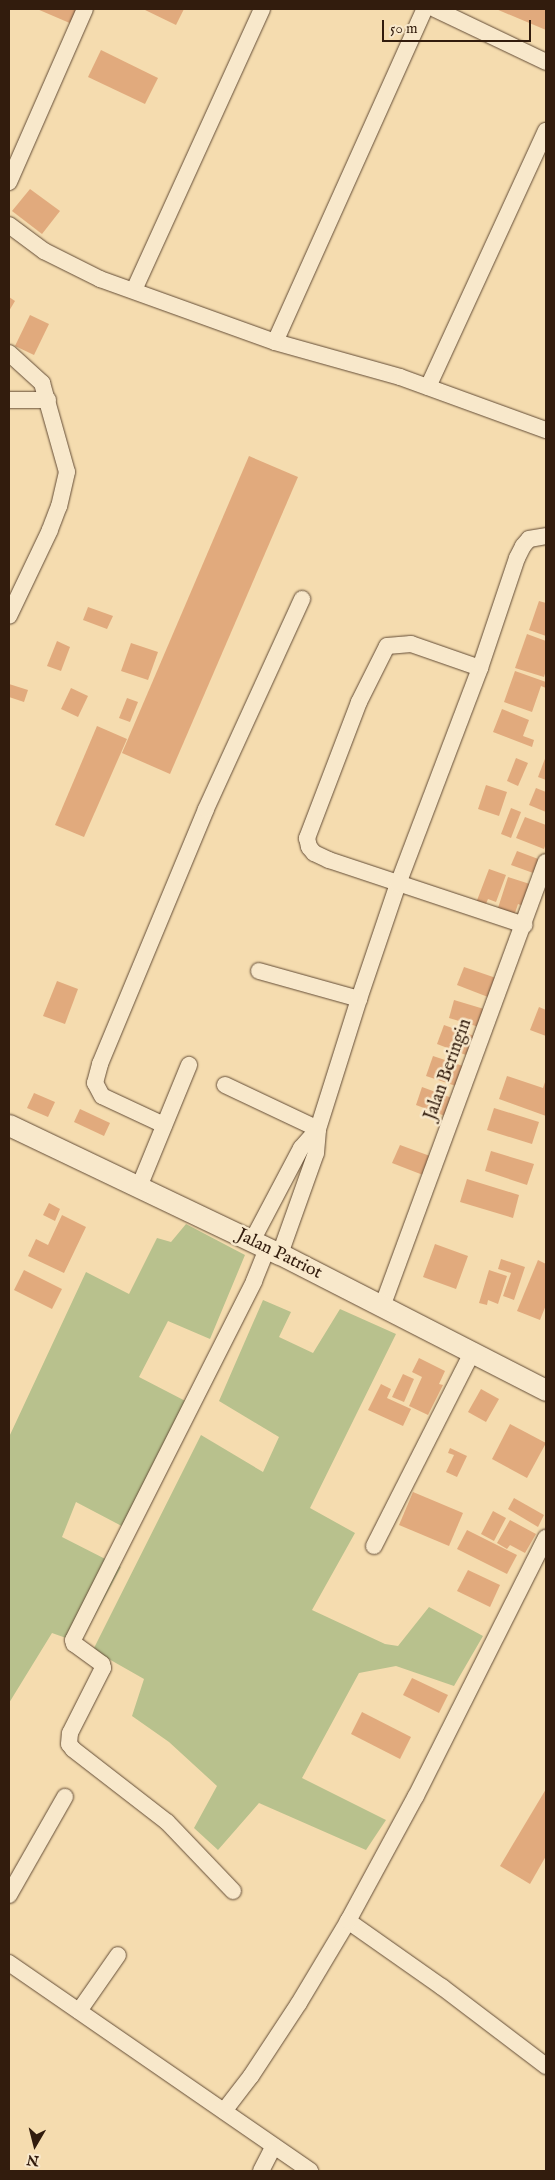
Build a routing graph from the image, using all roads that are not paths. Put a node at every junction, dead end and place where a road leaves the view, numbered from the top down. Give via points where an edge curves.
1 (85, 9) edge
2 (262, 9) edge
3 (425, 9) edge
4 (434, 9) edge
5 (546, 62) edge
6 (546, 131) edge
7 (9, 182) edge
8 (9, 225) edge
9 (134, 290) junction
10 (275, 342) junction
11 (9, 352) edge
12 (428, 387) junction
13 (9, 400) edge
14 (48, 400) junction
15 (546, 430) edge
16 (546, 536) edge
17 (302, 599) dead end
18 (9, 616) edge
19 (480, 668) junction
20 (546, 862) edge
21 (398, 884) junction
22 (524, 925) junction
23 (259, 971) dead end
24 (359, 999) junction
25 (189, 1065) dead end
26 (225, 1085) dead end
27 (9, 1125) edge
28 (164, 1125) junction
29 (318, 1129) junction
30 (141, 1181) junction
31 (269, 1244) junction
32 (385, 1299) junction
33 (472, 1353) junction
34 (546, 1390) edge
35 (546, 1538) edge
36 (374, 1546) dead end
37 (65, 1797) dead end
38 (233, 1892) dead end
39 (9, 1895) edge
40 (348, 1921) junction
41 (118, 1955) dead end
42 (9, 1962) edge
43 (78, 2010) junction
44 (546, 2066) edge
45 (224, 2111) junction
46 (274, 2146) junction
47 (261, 2171) edge
48 (310, 2171) edge

1 - 7 street
2 - 9 street
3 - 10 street
4 - 5 street
6 - 12 street
8 - 9 street via 44,251 100,279
9 - 10 street
10 - 12 street
11 - 14 street via 42,382
12 - 15 street
13 - 14 street
14 - 18 street via 67,472 50,530
16 - 19 street via 535,536 523,546
17 - 28 street via 206,809 98,1074 96,1083 102,1096
19 - 21 street
19 - 21 street via 411,644 387,646 359,702 308,832 309,847 314,853
20 - 22 street, Jalan Beringin
21 - 22 street
21 - 24 street
22 - 32 street, Jalan Beringin
23 - 24 street
24 - 29 street
25 - 28 street
26 - 29 street
27 - 30 street, Jalan Patriot
28 - 30 street
29 - 31 street via 316,1154
29 - 31 street via 301,1148
30 - 31 street, Jalan Patriot
31 - 32 street, Jalan Patriot
31 - 38 street via 254,1281 75,1633 74,1644 103,1668 68,1740 73,1750 167,1822
32 - 33 street, Jalan Patriot
33 - 34 street, Jalan Patriot
33 - 36 street
35 - 40 street via 416,1796
37 - 39 street
40 - 44 street
40 - 45 street via 299,2003
41 - 43 street
42 - 43 street
43 - 45 street
45 - 46 street
46 - 47 street
46 - 48 street

